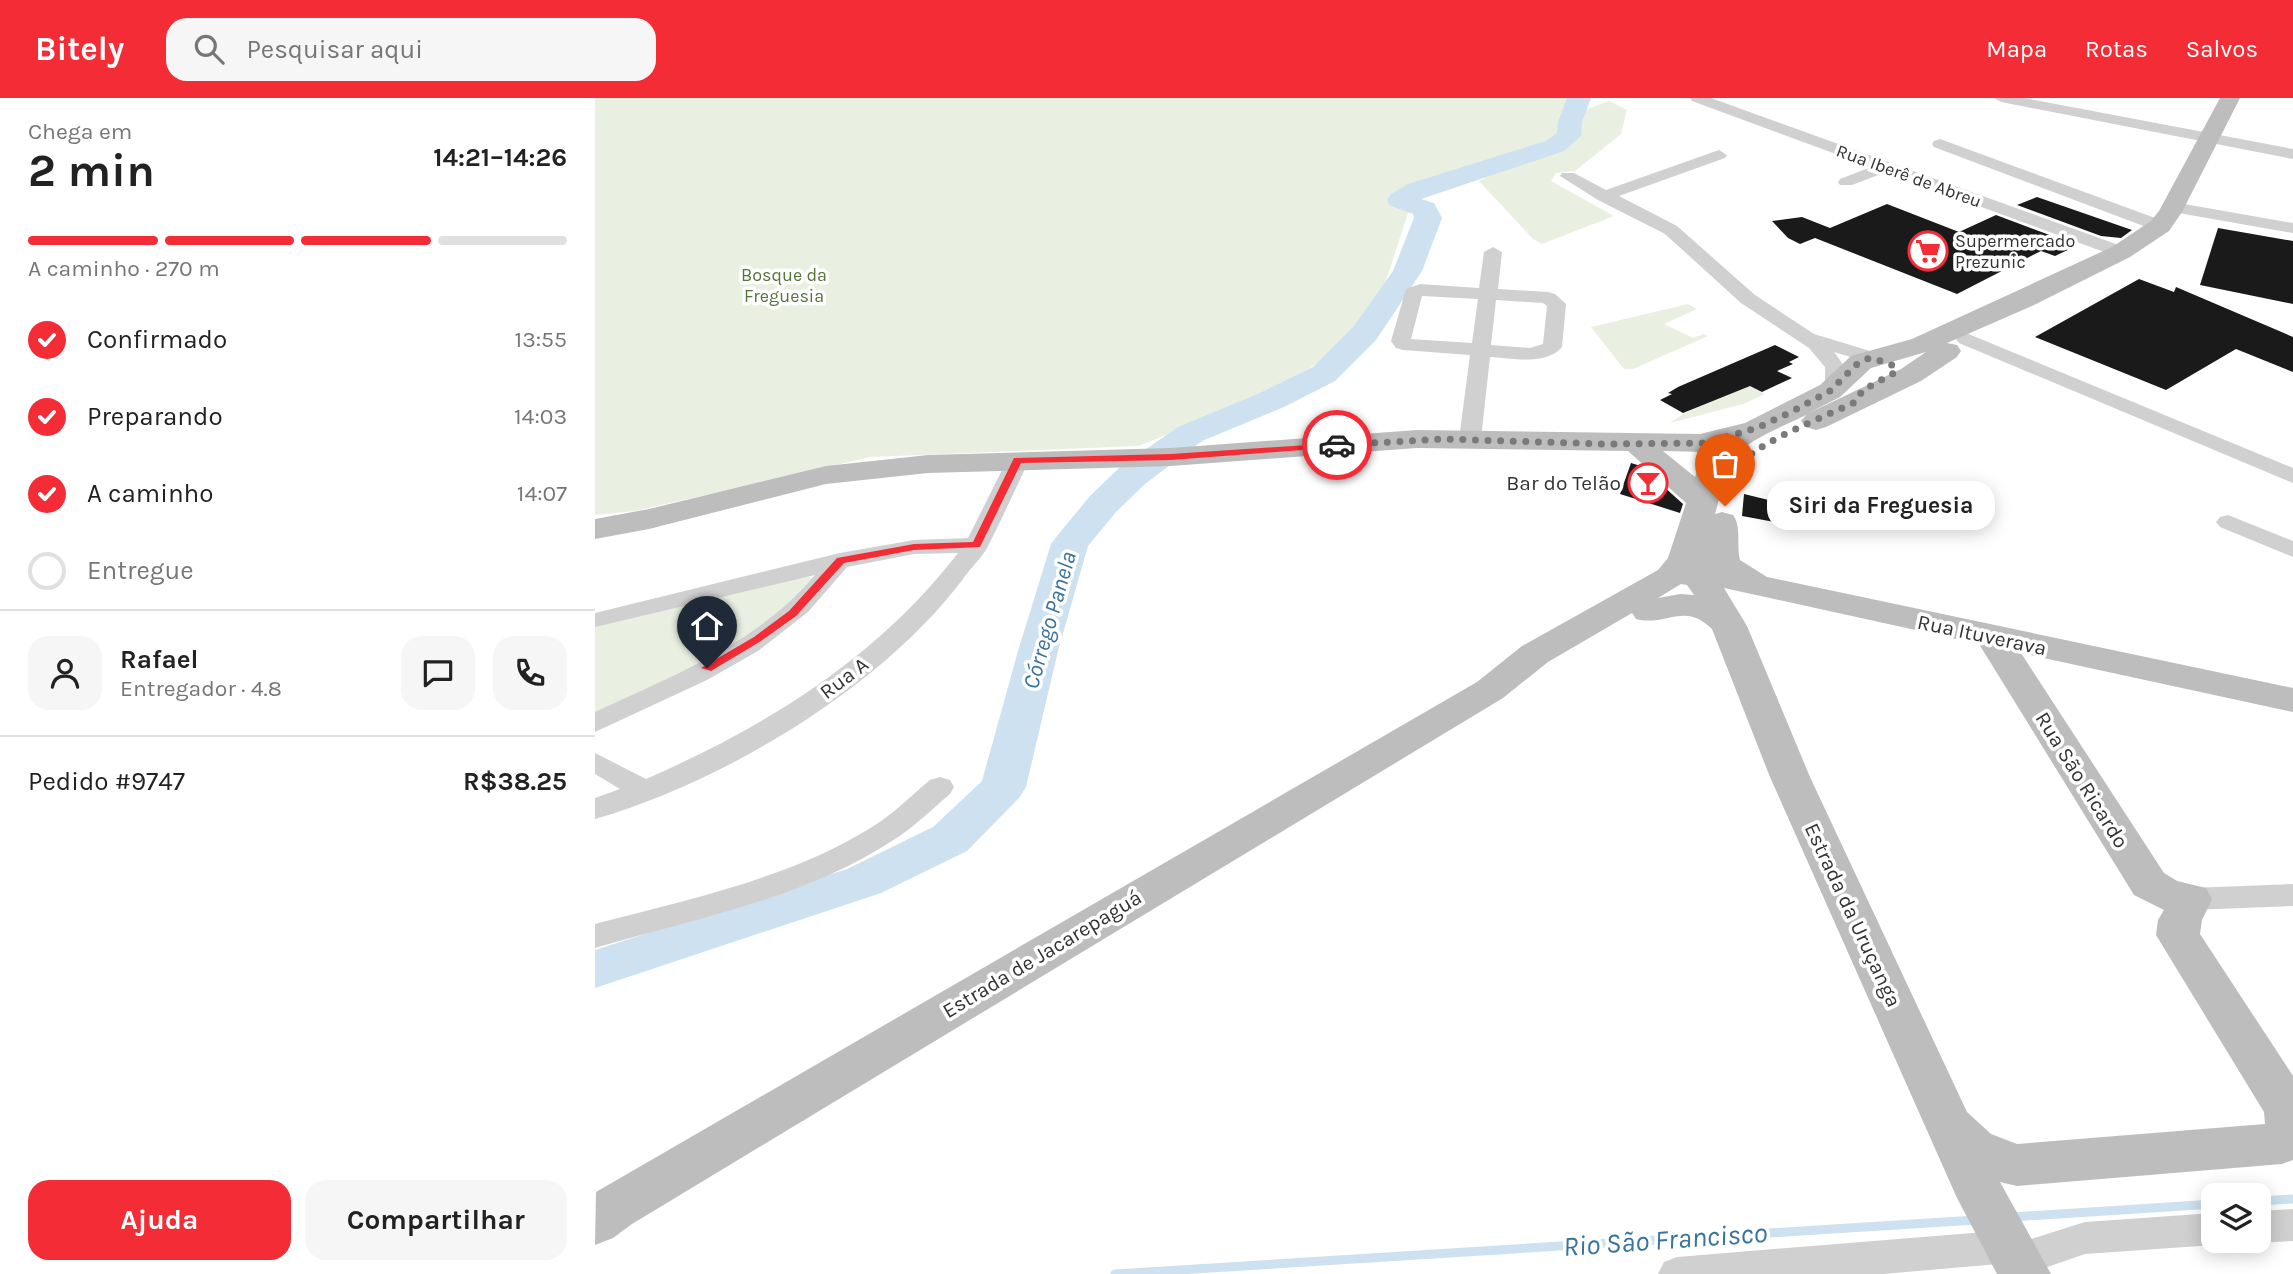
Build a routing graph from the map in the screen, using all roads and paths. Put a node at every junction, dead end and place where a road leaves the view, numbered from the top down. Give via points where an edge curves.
1 (1697, 98) edge
2 (2001, 98) edge
3 (2230, 98) edge
4 (2207, 139) junction
5 (1940, 144) dead end
6 (2293, 154) edge
7 (1719, 155) dead end
8 (1885, 167) junction
9 (1567, 176) dead end
10 (1846, 182) dead end
11 (1604, 196) junction
12 (2167, 216) junction
13 (2293, 228) edge
14 (1493, 252) dead end
15 (2121, 252) junction
16 (1489, 293) junction
17 (2023, 300) junction
18 (1806, 337) junction
19 (1966, 339) junction
20 (1480, 351) junction
21 (1873, 358) junction
22 (1845, 394) junction
23 (1759, 438) junction
24 (1470, 439) junction
25 (1605, 444) junction
26 (1643, 451) junction
27 (1718, 455) junction
28 (1018, 460) junction
29 (2293, 476) edge
30 (1712, 512) junction
31 (2228, 522) dead end
32 (595, 528) edge
33 (977, 545) junction
34 (2293, 550) edge
35 (840, 560) junction
36 (1685, 568) junction
37 (1778, 590) junction
38 (1648, 612) junction
39 (595, 620) edge
40 (1729, 627) junction
41 (2008, 640) junction
42 (1490, 690) junction
43 (2293, 700) edge
44 (595, 723) edge
45 (595, 762) edge
46 (940, 787) dead end
47 (646, 792) junction
48 (595, 809) edge
49 (2293, 895) edge
50 (2191, 900) junction
51 (595, 936) edge
52 (2289, 1126) edge
53 (595, 1222) edge
54 (2293, 1225) edge
55 (2271, 1226) edge
56 (2007, 1228) edge
57 (2201, 1230) edge
58 (1677, 1274) edge

1 - 8 street, Rua Iberê de Abreu
2 - 4 street
3 - 4 main road, Estrada de Jacarepaguá
4 - 6 street
4 - 12 main road, Estrada de Jacarepaguá
5 - 12 street
7 - 11 street
8 - 10 street
8 - 15 street, Rua Iberê de Abreu
9 - 11 street
11 - 18 street via 1671,230 1731,286
12 - 13 street
12 - 15 main road, Estrada de Jacarepaguá
14 - 16 street
15 - 17 main road, Estrada de Jacarepaguá
16 - 20 street
16 - 20 street via 1548,298 1557,304 1552,346 1532,354
16 - 20 street via 1413,293 1401,341
17 - 19 main road, Estrada de Jacarepaguá
17 - 21 main road, Estrada de Jacarepaguá via 1922,345
18 - 21 street
18 - 22 street via 1831,359
19 - 22 main road, Estrada de Jacarepaguá via 1911,374
19 - 29 street
20 - 24 street
21 - 22 main road, Estrada de Jacarepaguá via 1856,365
22 - 23 main road, Estrada de Jacarepaguá
23 - 25 main road
23 - 27 main road via 1740,454
23 - 30 main road, Estrada de Jacarepaguá
24 - 25 main road
24 - 28 main road via 1171,457
25 - 26 main road
26 - 27 main road
26 - 30 main road via 1693,490
27 - 30 main road, Estrada de Jacarepaguá
28 - 32 main road via 826,475
28 - 33 street, Rua A
30 - 36 main road, Estrada de Jacarepaguá
30 - 37 main road via 1725,564 1745,580
31 - 34 street
33 - 35 street via 914,547
33 - 47 street, Rua A via 942,590 841,684 721,756
35 - 39 street
35 - 44 street via 792,614 757,639
36 - 37 main road, Rua Ituverava
36 - 38 main road, Estrada de Jacarepaguá
36 - 40 main road, Estrada da Uruçanga via 1706,586
36 - 42 main road, Estrada de Jacarepaguá via 1535,654
37 - 40 main road via 1742,600 1731,612
37 - 41 main road, Rua Ituverava
38 - 40 main road via 1695,604 1719,615
38 - 42 main road, Estrada de Jacarepaguá via 1552,666
40 - 56 main road, Estrada da Uruçanga via 1790,777 1946,1116
41 - 43 main road, Rua Ituverava
41 - 50 main road, Rua São Ricardo
42 - 53 main road, Estrada de Jacarepaguá
45 - 47 street
46 - 51 street via 873,840 833,859
47 - 48 street, Rua A
49 - 50 street
50 - 52 main road via 2178,935
52 - 56 main road
54 - 55 street
56 - 57 street via 2085,1238
56 - 58 street

